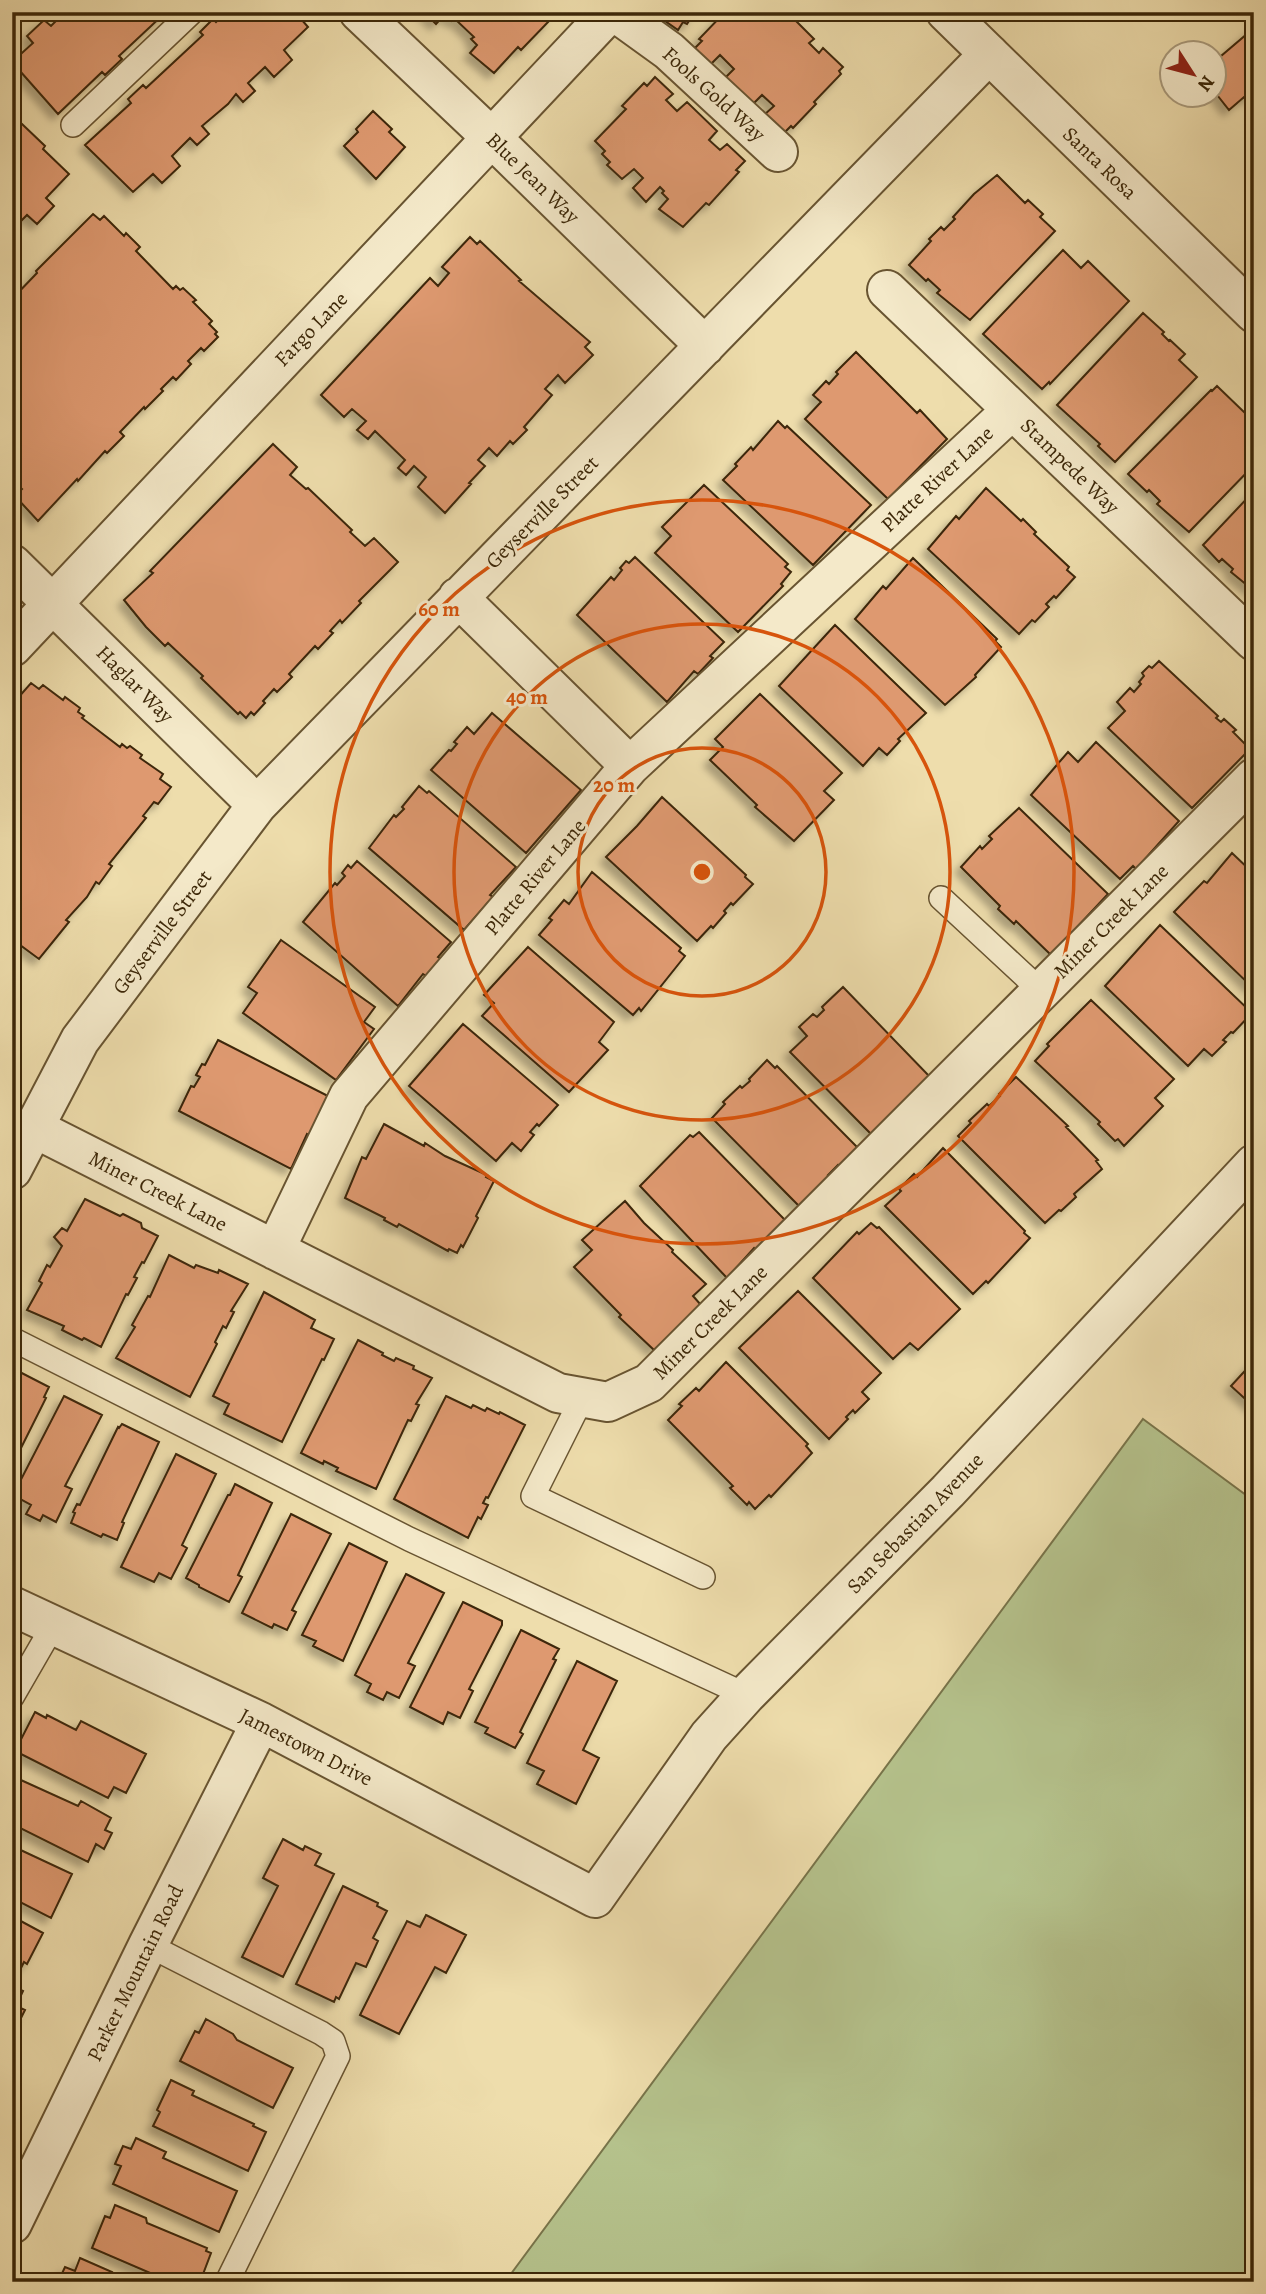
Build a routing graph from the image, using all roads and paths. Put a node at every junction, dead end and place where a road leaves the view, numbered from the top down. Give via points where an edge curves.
1 (192, 12) edge
2 (359, 12) edge
3 (613, 12) edge
4 (946, 12) edge
5 (989, 54) junction
6 (73, 125) dead end
7 (493, 139) junction
8 (778, 152) dead end
9 (887, 290) dead end
10 (1254, 313) edge
11 (705, 346) junction
12 (1012, 410) junction
13 (12, 564) edge
14 (458, 597) junction
15 (53, 604) junction
16 (1254, 641) edge
17 (12, 647) edge
18 (630, 765) junction
19 (1254, 778) edge
20 (257, 805) junction
21 (941, 898) dead end
22 (1041, 991) junction
23 (34, 1128) junction
24 (1254, 1164) edge
25 (12, 1170) edge
26 (275, 1250) junction
27 (12, 1339) edge
28 (582, 1398) junction
29 (703, 1577) dead end
30 (12, 1606) edge
31 (52, 1626) junction
32 (746, 1695) junction
33 (12, 1697) edge
34 (261, 1722) junction
35 (596, 1898) joint
36 (148, 1945) junction
37 (12, 2224) edge
38 (226, 2282) edge

1 - 6 lane
2 - 7 street, Blue Jean Way
3 - 7 street, Fargo Lane
3 - 8 street, Fools Gold Way via 669,51
4 - 5 street, Santa Rosa
5 - 10 street, Santa Rosa
5 - 11 street, Geyserville Street
7 - 11 street, Blue Jean Way
7 - 15 street, Fargo Lane
9 - 12 street, Stampede Way
11 - 14 street, Geyserville Street
12 - 16 street, Stampede Way
12 - 18 street, Platte River Lane
13 - 15 street, Haglar Way
14 - 18 street
14 - 20 street, Geyserville Street
15 - 17 street, Fargo Lane
15 - 20 street, Haglar Way
18 - 26 street, Platte River Lane via 349,1096
19 - 22 street, Miner Creek Lane
20 - 23 street, Geyserville Street via 80,1040
21 - 22 lane
22 - 28 street, Miner Creek Lane via 649,1383 608,1402
23 - 25 street, Geyserville Street
23 - 26 street, Miner Creek Lane
24 - 32 street, San Sebastian Avenue via 948,1491
26 - 28 street, Miner Creek Lane via 558,1393
27 - 32 lane via 409,1539
28 - 29 lane via 533,1496
30 - 31 street, Jamestown Drive
31 - 33 lane
31 - 34 street, Jamestown Drive
32 - 35 street, San Sebastian Avenue via 709,1736
34 - 35 street, Jamestown Drive
34 - 36 street, Parker Mountain Road
36 - 37 street, Parker Mountain Road
36 - 38 lane via 333,2040 338,2056

